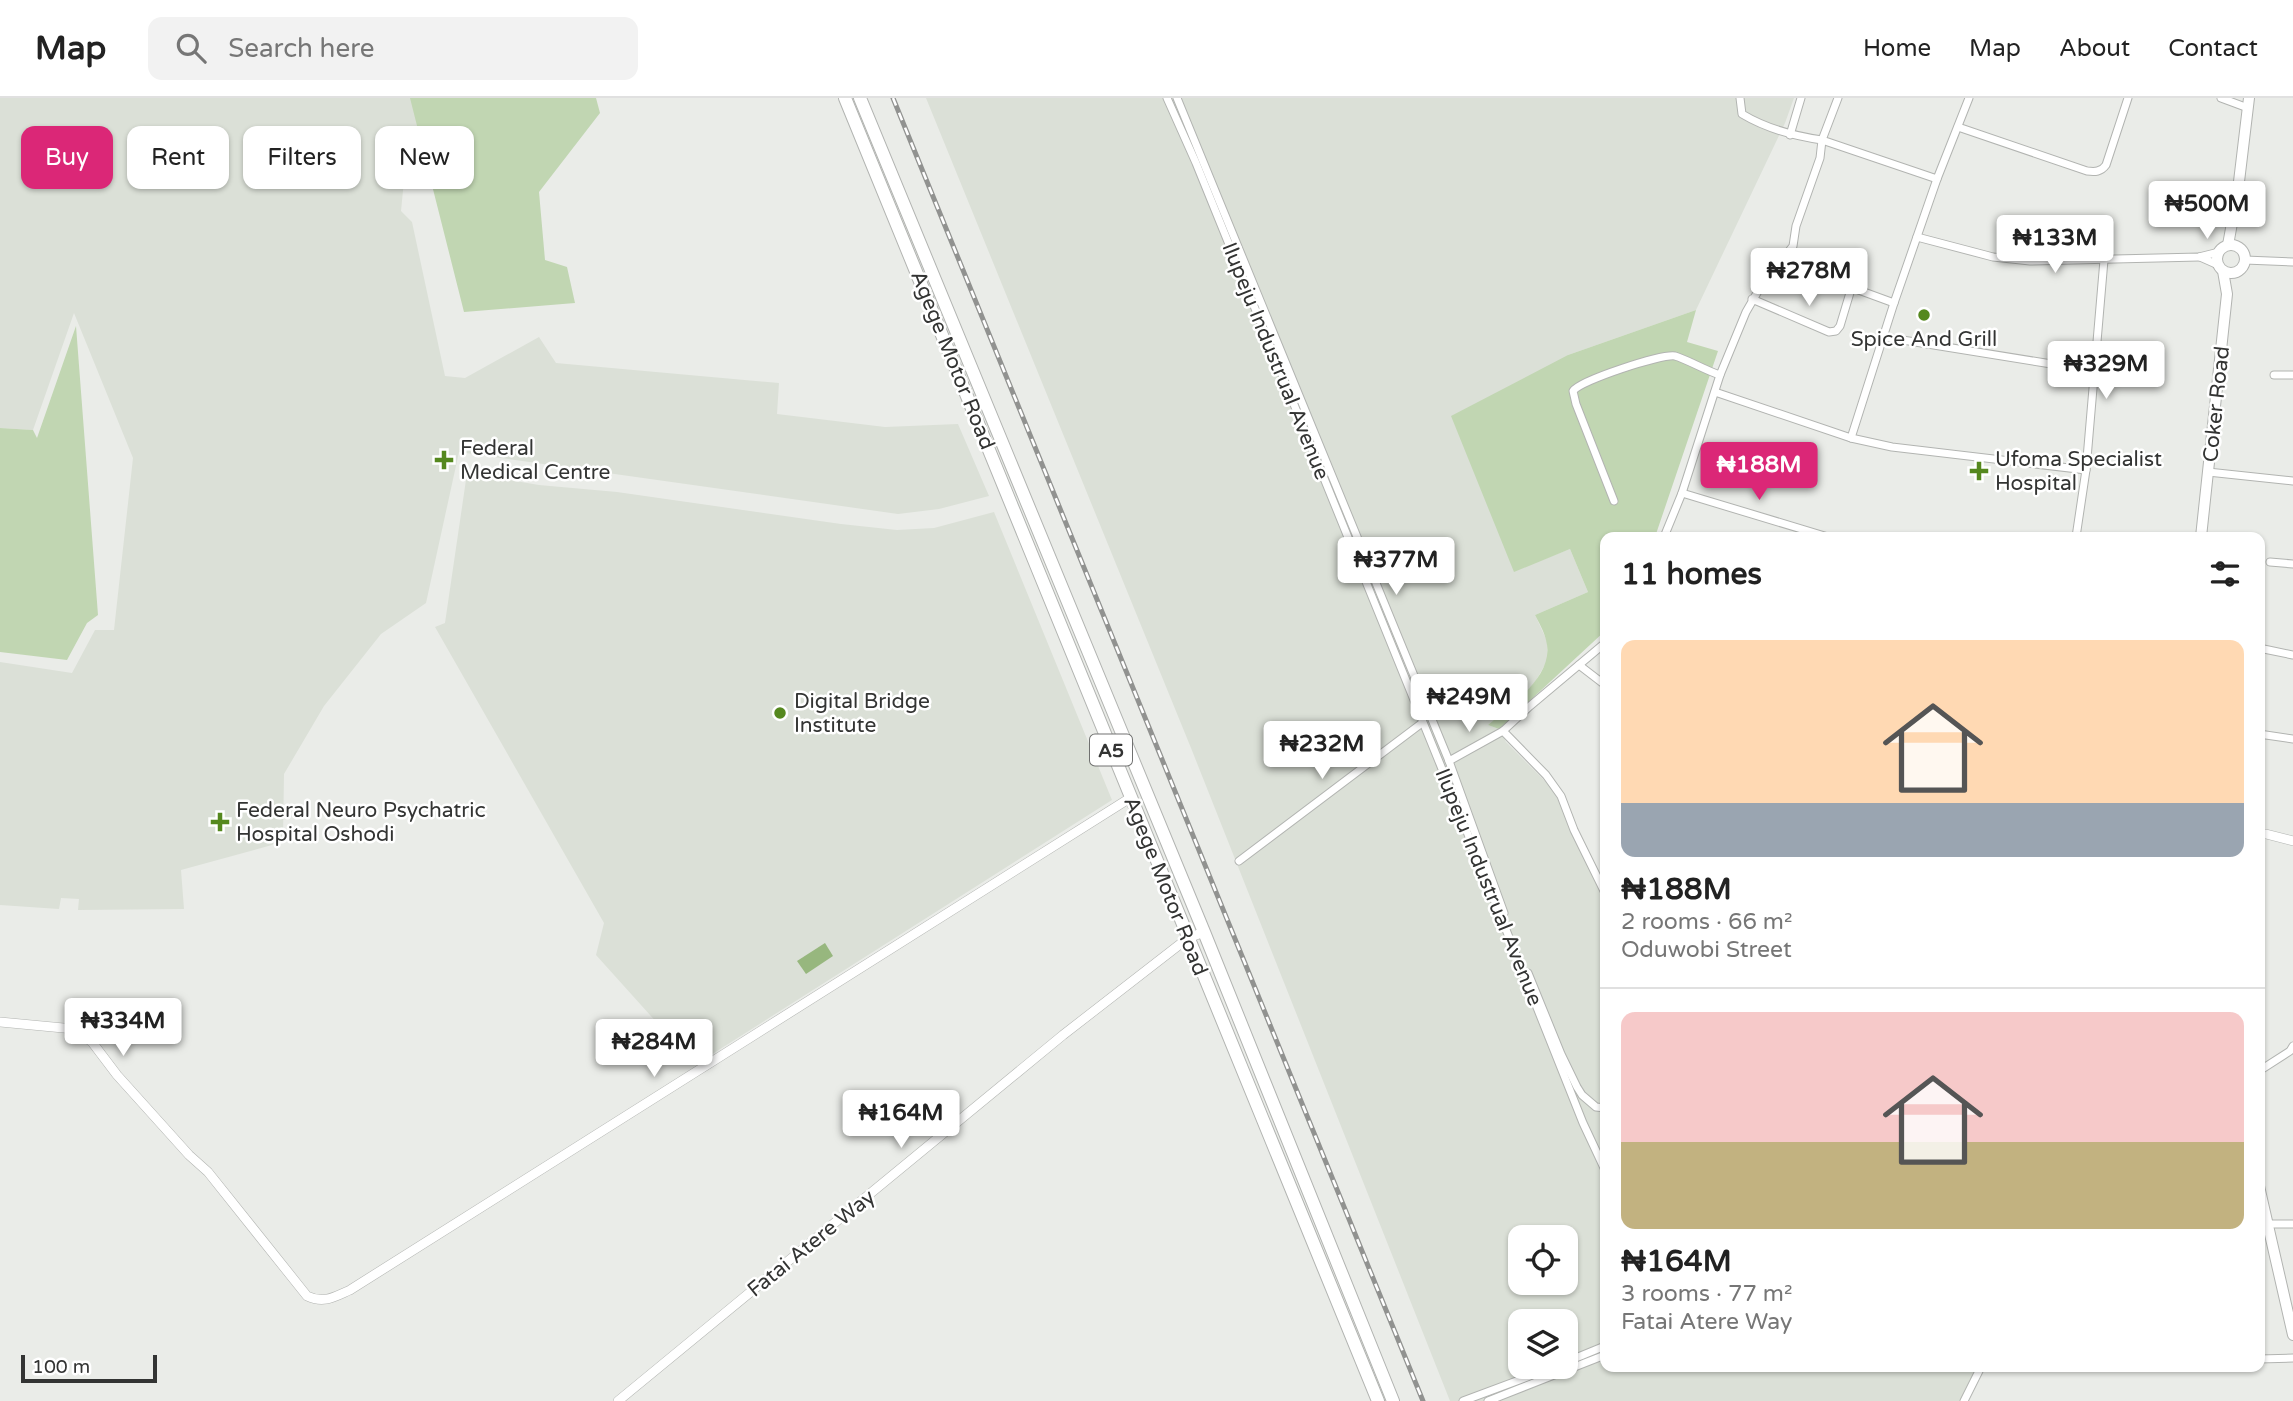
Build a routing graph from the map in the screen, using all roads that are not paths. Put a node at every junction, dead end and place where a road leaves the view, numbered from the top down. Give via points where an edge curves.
1 (845, 98) edge
2 (860, 98) edge
3 (1167, 98) edge
4 (1177, 98) edge
5 (1740, 98) edge
6 (1801, 98) edge
7 (1838, 98) edge
8 (1969, 98) edge
9 (2129, 98) edge
10 (2221, 98) edge
11 (2248, 103) edge
12 (1958, 127) junction
13 (1790, 135) junction
14 (1819, 139) junction
15 (1937, 179) junction
16 (1917, 237) junction
17 (2228, 247) junction
18 (2199, 257) junction
19 (2104, 260) junction
20 (2245, 260) junction
21 (1782, 262) junction
22 (2293, 262) edge
23 (2220, 268) junction
24 (2235, 272) junction
25 (1852, 286) junction
26 (2227, 294) junction
27 (1752, 299) junction
28 (1894, 303) junction
29 (1884, 337) junction
30 (2095, 371) junction
31 (1720, 375) junction
32 (2274, 375) dead end
33 (2293, 375) edge
34 (1715, 392) junction
35 (1851, 438) junction
36 (2086, 470) junction
37 (2208, 472) junction
38 (2293, 481) edge
39 (1682, 493) junction
40 (1614, 501) dead end
41 (1666, 532) edge
42 (1811, 532) edge
43 (2077, 532) edge
44 (2202, 532) edge
45 (2270, 562) dead end
46 (2293, 564) edge
47 (1600, 647) edge
48 (2265, 649) edge
49 (2293, 655) edge
50 (1579, 665) junction
51 (1600, 681) edge
52 (1422, 723) junction
53 (1503, 731) junction
54 (2265, 735) edge
55 (2293, 739) edge
56 (1449, 761) junction
57 (1130, 798) junction
58 (2265, 834) edge
59 (2293, 841) edge
60 (1239, 861) dead end
61 (1600, 876) edge
62 (1205, 932) junction
63 (1188, 938) junction
64 (0, 1022) edge
65 (2293, 1046) edge
66 (2265, 1067) edge
67 (1600, 1107) edge
68 (1600, 1160) edge
69 (2265, 1224) edge
70 (2293, 1224) edge
71 (2265, 1228) edge
72 (2293, 1335) edge
73 (1600, 1348) edge
74 (1578, 1357) edge
75 (1600, 1357) edge
76 (2293, 1358) edge
77 (2265, 1359) edge
78 (1978, 1372) edge
79 (1522, 1379) edge
80 (618, 1401) edge
81 (1378, 1401) edge
82 (1393, 1401) edge
83 (1463, 1401) edge
84 (1488, 1401) edge
85 (1964, 1401) edge

1 - 57 highway, Agege Motor Road / A5
2 - 62 highway, Agege Motor Road / A5
3 - 52 street, Ilupeju Industrual Avenue
4 - 56 street, Ilupeju Industrual Avenue
5 - 13 street via 1742,114
6 - 13 street
7 - 14 street
8 - 12 street
9 - 12 street via 2106,165 2095,172
10 - 11 street
11 - 17 main road
12 - 15 street
13 - 14 street
14 - 15 street
14 - 21 street via 1820,158 1793,246
15 - 16 street
16 - 19 street via 1993,257
16 - 28 street
17 - 18 street
17 - 20 main road via 2243,251
17 - 23 main road via 2217,256
18 - 19 street
18 - 23 street
19 - 30 street
20 - 22 street
20 - 24 main road
21 - 25 street
21 - 27 street
23 - 24 main road
23 - 26 main road, Coker Road
24 - 26 main road
25 - 27 street via 1840,326 1829,332
25 - 28 street
26 - 37 main road, Coker Road
27 - 31 street
28 - 29 street
29 - 30 street
29 - 35 street
30 - 36 street
31 - 34 street
31 - 40 street via 1674,356 1577,385 1573,391 1576,404
32 - 33 street
34 - 35 street
34 - 39 street
35 - 36 street via 1937,454
36 - 43 street
37 - 38 street
37 - 44 main road, Coker Road
39 - 41 street
39 - 42 street
45 - 46 street
47 - 50 street
48 - 49 street
50 - 51 street
50 - 53 street
52 - 60 street
52 - 68 street, Ilupeju Industrual Avenue
53 - 56 street
53 - 61 street via 1561,796
54 - 55 street
56 - 67 street, Ilupeju Industrual Avenue via 1561,1054 1583,1095
57 - 63 highway, Agege Motor Road / A5
57 - 64 street via 350,1290 325,1301 307,1296 208,1172 92,1042 74,1029
58 - 59 street
62 - 63 street, Fatai Atere Way
62 - 82 highway, Agege Motor Road / A5
63 - 80 street, Fatai Atere Way via 1063,1035
63 - 81 highway, Agege Motor Road / A5
65 - 66 street
69 - 70 street
71 - 72 main road
73 - 74 street
75 - 84 street
76 - 77 street
78 - 85 street
79 - 83 street

